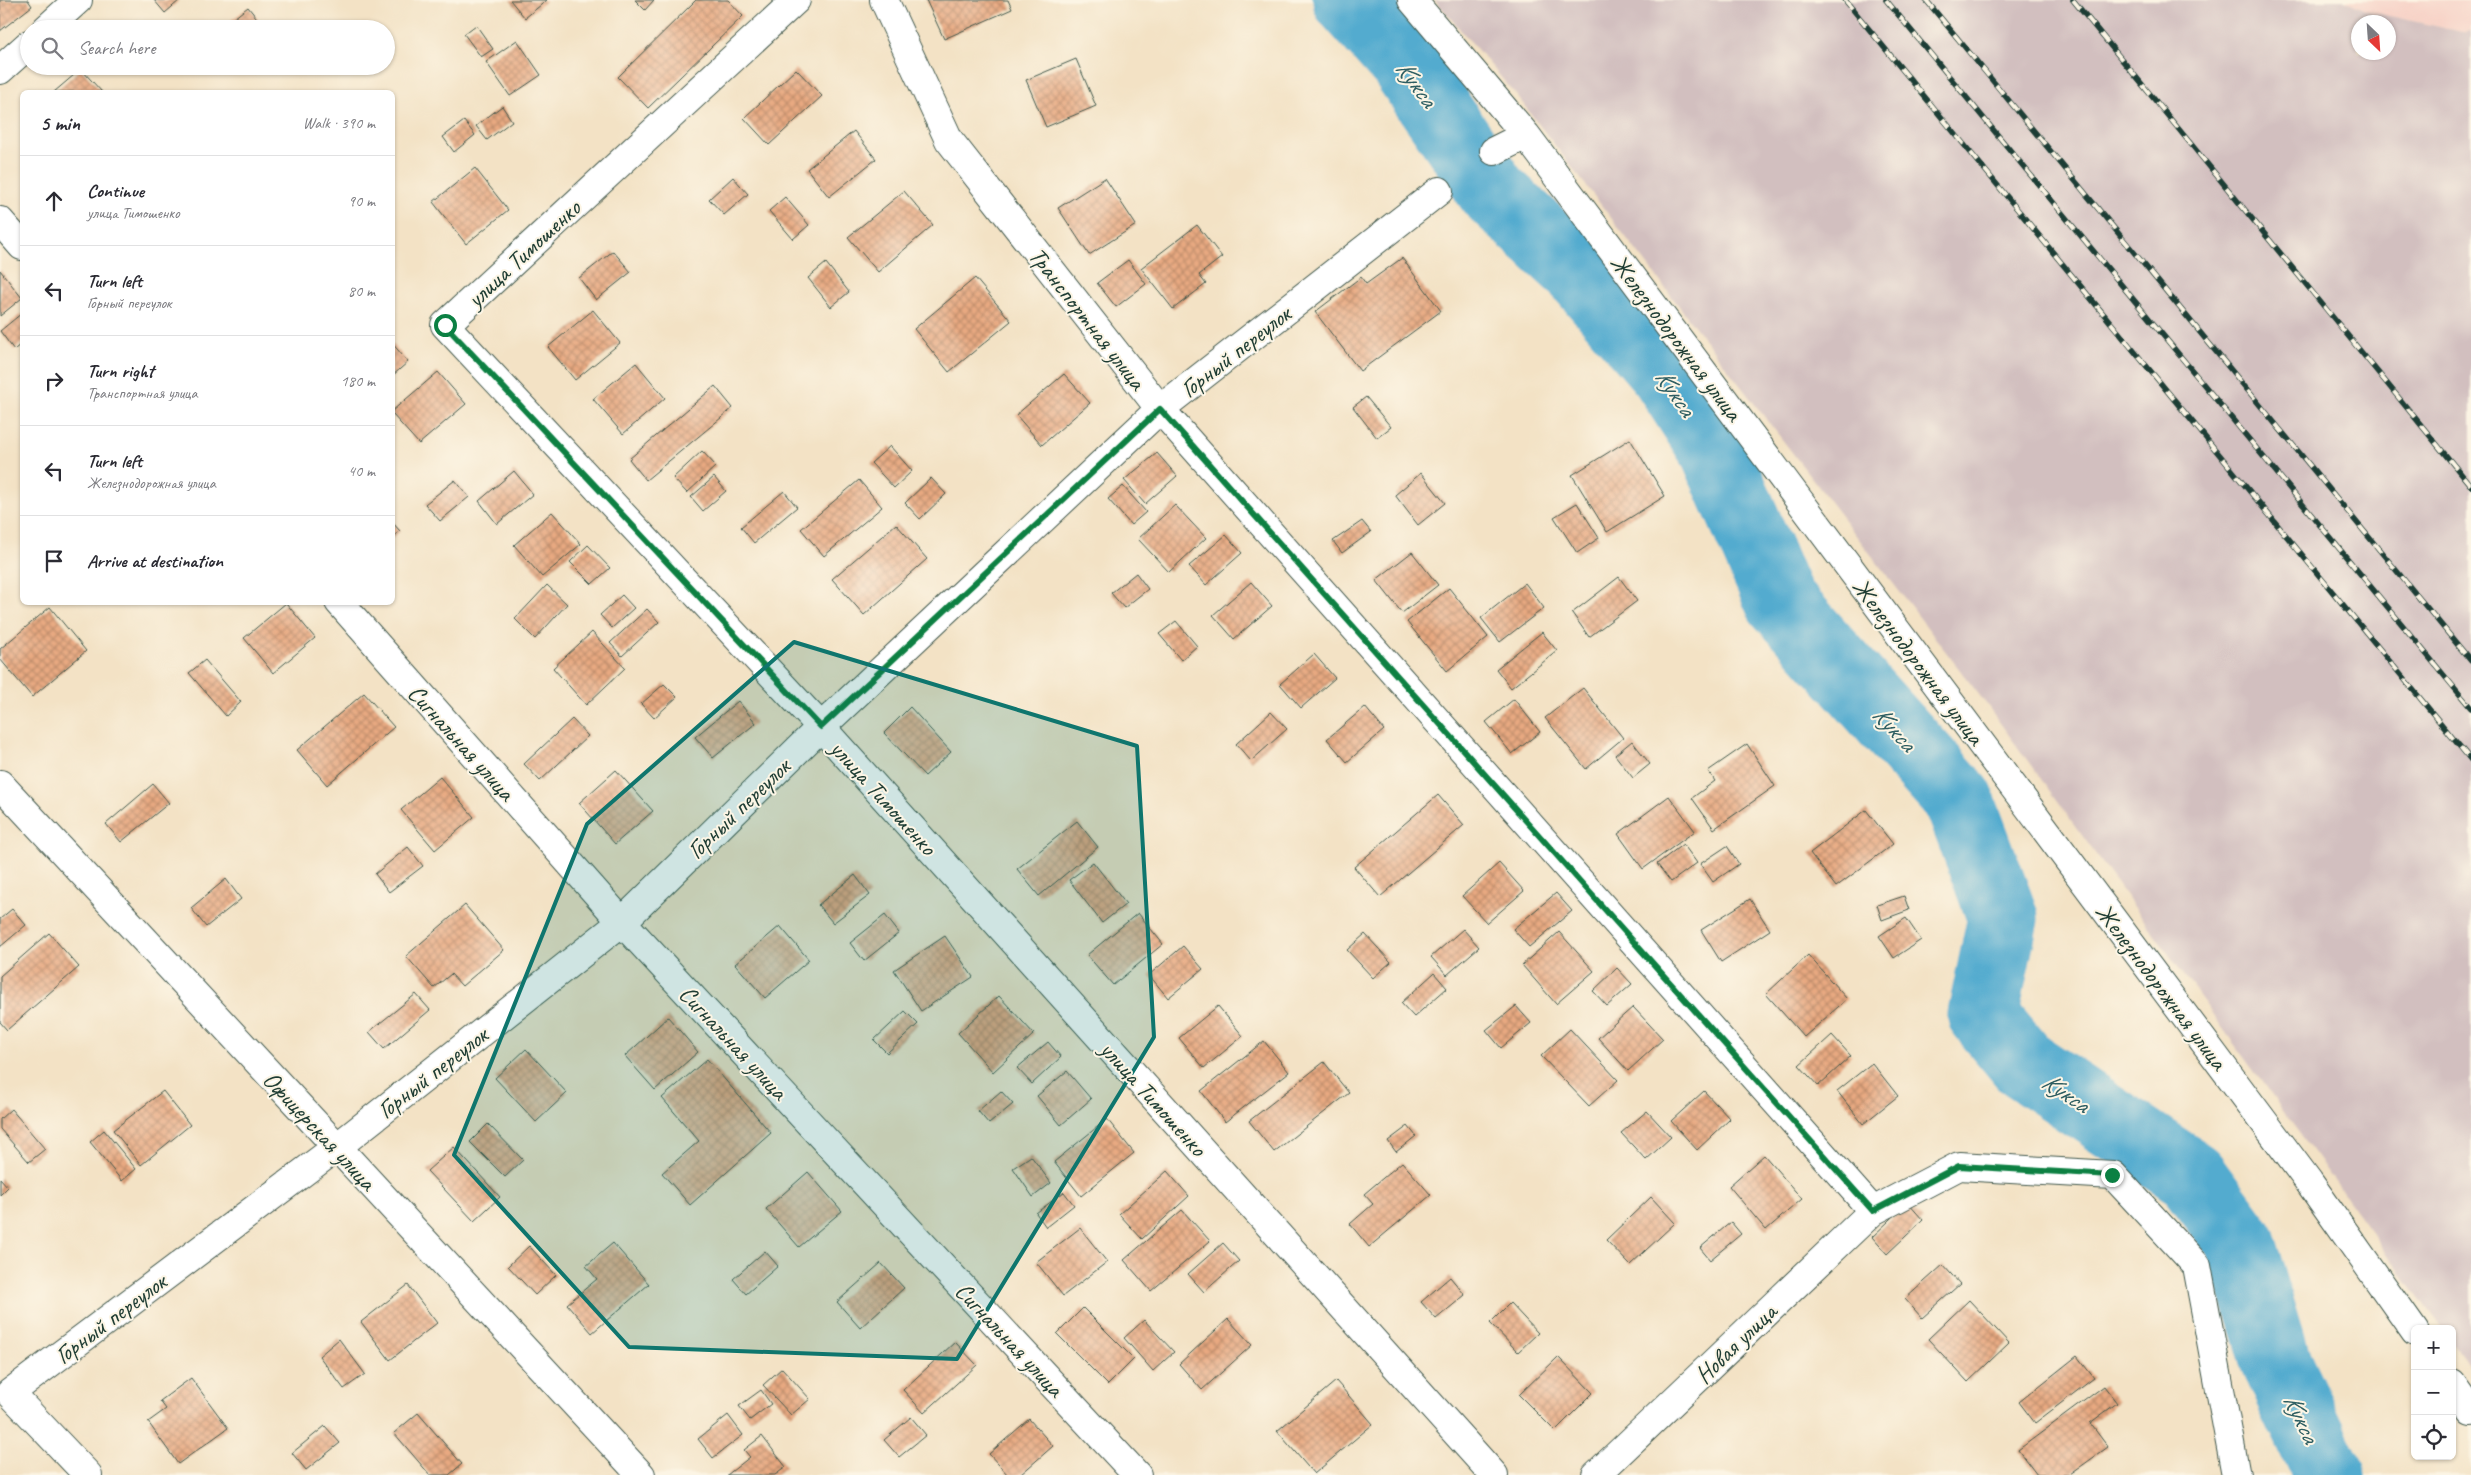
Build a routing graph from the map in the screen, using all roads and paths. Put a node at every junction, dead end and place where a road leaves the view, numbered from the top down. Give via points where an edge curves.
1 (78, 0) edge
2 (796, 0) edge
3 (884, 0) edge
4 (1412, 0) edge
5 (56, 20) edge
6 (20, 52) edge
7 (0, 70) edge
8 (1526, 135) junction
9 (1494, 151) dead end
10 (1439, 191) dead end
11 (0, 221) edge
12 (20, 244) edge
13 (1160, 409) junction
14 (342, 605) edge
15 (821, 727) junction
16 (0, 784) edge
17 (622, 922) junction
18 (337, 1148) junction
19 (1873, 1211) junction
20 (2411, 1326) edge
21 (5, 1387) edge
22 (2456, 1390) edge
23 (2471, 1411) edge
24 (88, 1475) edge
25 (641, 1475) edge
26 (1137, 1475) edge
27 (1494, 1475) edge
28 (1596, 1475) edge
29 (2236, 1475) edge

1 - 5 street
2 - 15 street, улица Тимошенко via 445,325
3 - 13 street, Транспортная улица via 949,140
4 - 8 street, Железнодорожная улица
6 - 7 street
8 - 9 street
8 - 20 street, Железнодорожная улица via 2297,1166
10 - 13 street, Горный переулок
11 - 12 street
13 - 15 street, Горный переулок
13 - 19 street, Транспортная улица
14 - 17 street, Сигнальная улица
15 - 17 street, Горный переулок
15 - 27 street, улица Тимошенко
16 - 18 street, Офицерская улица
17 - 18 street, Горный переулок
17 - 26 street, Сигнальная улица
18 - 21 street, Горный переулок
18 - 25 street, Офицерская улица
19 - 28 street, Новая улица
19 - 29 street via 1959,1166 2112,1175 2197,1266
21 - 24 street
22 - 23 street

